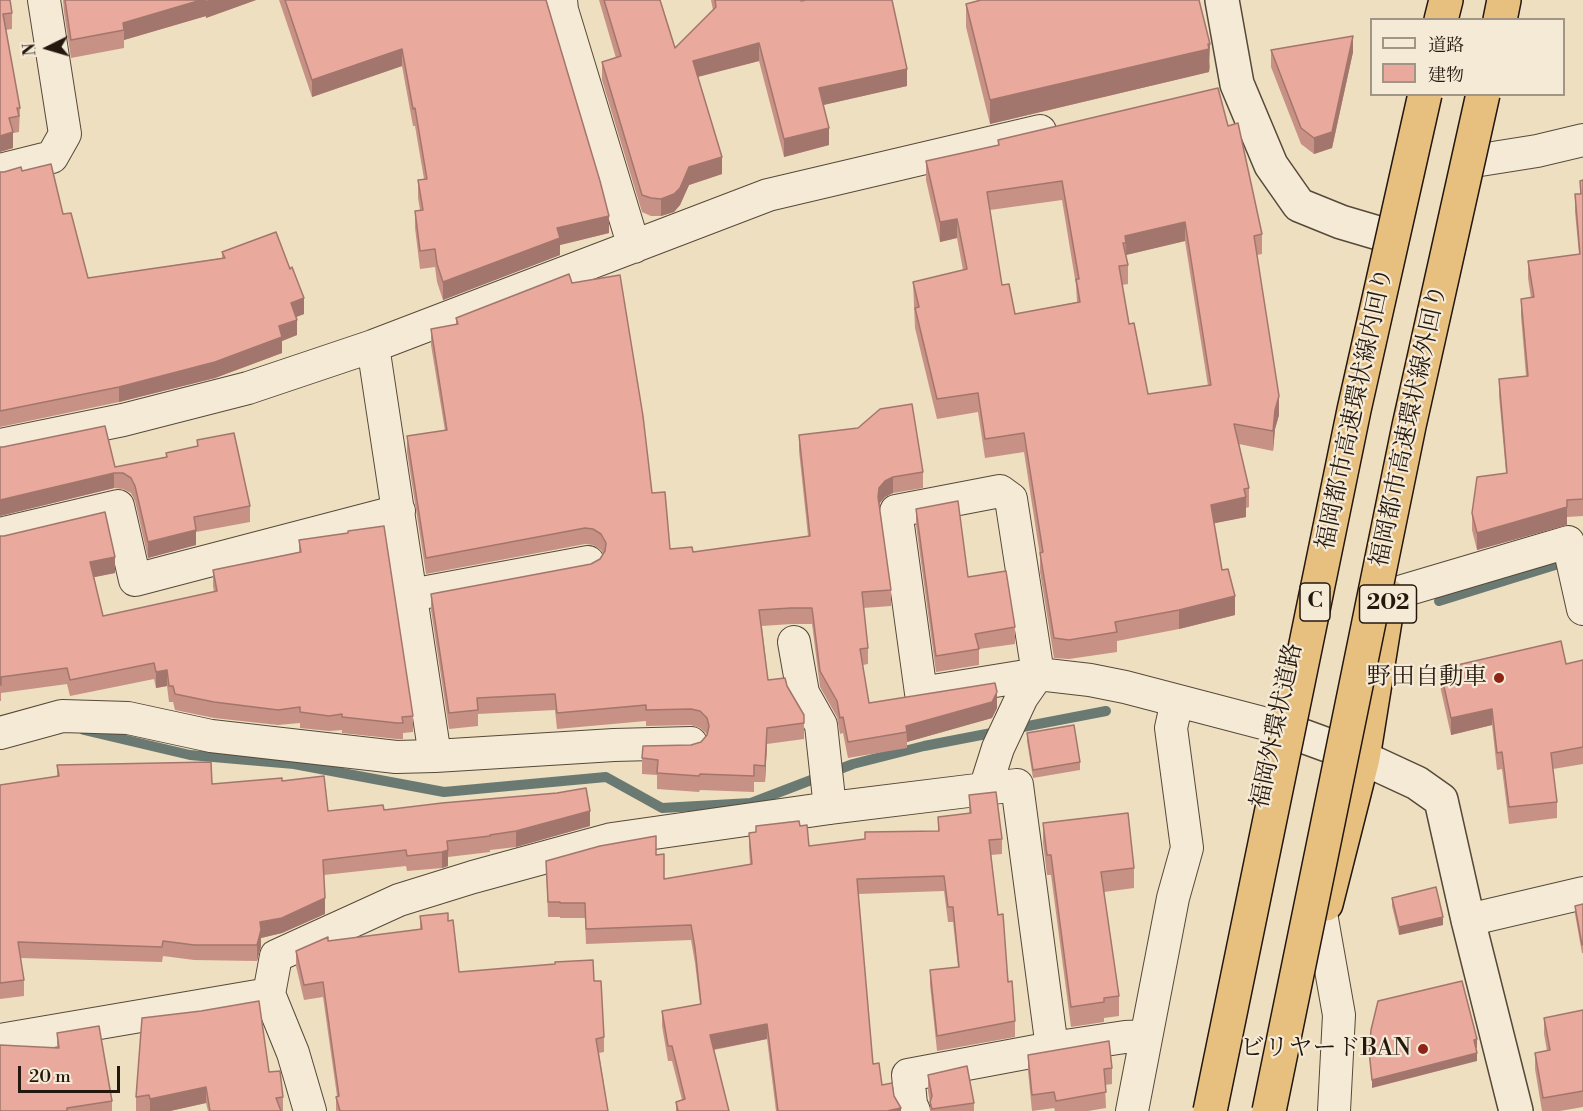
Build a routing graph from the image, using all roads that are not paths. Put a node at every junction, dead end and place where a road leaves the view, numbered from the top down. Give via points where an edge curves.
1 (44, 0) edge
2 (561, 0) edge
3 (1222, 0) edge
4 (1434, 0) edge
5 (1446, 0) edge
6 (1504, 0) edge
7 (1511, 0) edge
8 (1430, 18) edge
9 (1442, 18) edge
10 (1500, 18) edge
11 (1506, 18) edge
12 (1415, 96) edge
13 (1425, 96) edge
14 (1483, 96) edge
15 (1489, 96) edge
16 (1065, 125) edge
17 (1583, 140) edge
18 (1474, 161) junction
19 (0, 170) edge
20 (1385, 235) junction
21 (634, 247) junction
22 (373, 346) junction
23 (0, 446) edge
24 (399, 512) junction
25 (0, 534) edge
26 (588, 562) edge
27 (411, 594) junction
28 (1389, 595) junction
29 (1583, 609) edge
30 (794, 642) dead end
31 (1030, 685) junction
32 (1177, 701) junction
33 (1278, 727) junction
34 (0, 733) edge
35 (691, 742) edge
36 (435, 756) junction
37 (1363, 758) junction
38 (985, 789) junction
39 (830, 808) junction
40 (1583, 893) edge
41 (1322, 919) junction
42 (1468, 920) junction
43 (269, 994) junction
44 (1146, 1036) junction
45 (0, 1040) edge
46 (1052, 1048) junction
47 (310, 1111) edge
48 (914, 1111) edge
49 (1132, 1111) edge
50 (1195, 1111) edge
51 (1210, 1111) edge
52 (1269, 1111) edge
53 (1280, 1111) edge
54 (1335, 1111) edge
55 (1516, 1111) edge

1 - 19 street via 65,134 52,157
2 - 21 street
3 - 20 street via 1226,87 1271,165 1299,205
4 - 8 highway
5 - 9 highway
6 - 10 highway
7 - 11 highway
12 - 20 highway, 福岡外環状道路
13 - 51 highway, 福岡都市高速環状線内回り / C, bridge via 1352,421
14 - 52 highway, 福岡都市高速環状線外回り, bridge via 1409,426
15 - 18 highway, 202
16 - 21 street via 768,195
17 - 18 street
18 - 28 highway, 202
20 - 33 highway, 福岡外環状道路
21 - 22 street
22 - 23 street via 248,388
22 - 24 street
24 - 25 street via 135,580 118,506
24 - 27 street
26 - 27 street
27 - 36 street
28 - 29 street via 1568,542
28 - 37 highway, 202
30 - 39 street via 803,693 821,724
31 - 31 street via 921,693 896,511 1000,491 1011,499
31 - 32 street via 1090,680
31 - 38 street via 998,748
32 - 33 street
32 - 44 street via 1171,728 1187,848 1173,898
33 - 37 street
33 - 50 highway, 福岡外環状道路
34 - 36 street via 63,716 128,718 212,736 396,757
35 - 36 street
37 - 41 highway, 202
37 - 42 street via 1417,783 1441,800
38 - 39 street
38 - 46 street via 1017,785
39 - 43 street via 612,839 399,900 276,956
40 - 42 street
41 - 53 highway, 202
41 - 54 street via 1339,1015
42 - 55 street
43 - 45 street
43 - 47 street via 293,1053
44 - 46 street
44 - 49 street
46 - 48 street via 908,1075

